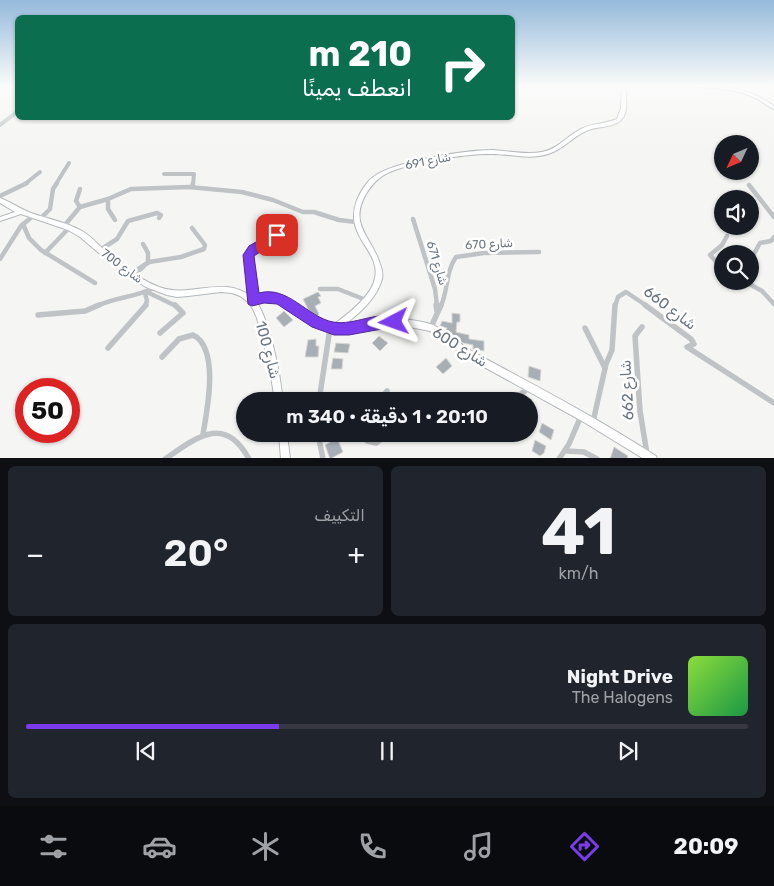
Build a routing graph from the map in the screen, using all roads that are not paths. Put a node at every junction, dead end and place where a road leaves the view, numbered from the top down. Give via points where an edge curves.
1 (624, 107) edge
2 (15, 114) edge
3 (0, 125) edge
4 (69, 163) dead end
5 (40, 172) dead end
6 (164, 174) dead end
7 (749, 185) dead end
8 (192, 187) junction
9 (80, 189) dead end
10 (0, 196) edge
11 (108, 199) junction
12 (0, 200) edge
13 (9, 206) junction
14 (80, 207) junction
15 (21, 212) junction
16 (33, 216) junction
17 (774, 217) edge
18 (1, 218) edge
19 (42, 218) junction
20 (159, 218) dead end
21 (413, 219) dead end
22 (115, 220) dead end
23 (356, 222) junction
24 (23, 224) junction
25 (66, 227) junction
26 (192, 228) dead end
27 (277, 235) dead end
28 (727, 236) dead end
29 (773, 240) edge
30 (143, 244) dead end
31 (722, 245) edge
32 (758, 245) edge
33 (100, 250) junction
34 (539, 252) dead end
35 (45, 253) junction
36 (0, 259) edge
37 (150, 262) junction
38 (131, 276) junction
39 (95, 283) dead end
40 (154, 288) junction
41 (320, 289) dead end
42 (759, 289) edge
43 (146, 293) junction
44 (252, 300) junction
45 (366, 300) junction
46 (774, 304) edge
47 (438, 314) junction
48 (38, 315) dead end
49 (431, 327) junction
50 (642, 327) dead end
51 (332, 328) junction
52 (585, 328) dead end
53 (160, 333) dead end
54 (108, 348) dead end
55 (162, 357) dead end
56 (605, 368) junction
57 (526, 385) junction
58 (277, 392) edge
59 (322, 392) edge
60 (524, 392) edge
61 (774, 403) edge
62 (581, 416) junction
63 (593, 422) junction
64 (203, 434) junction
65 (284, 442) edge
66 (320, 442) edge
67 (567, 451) junction
68 (650, 457) edge
69 (164, 458) edge
70 (249, 458) edge
71 (286, 458) edge
72 (323, 458) edge
73 (559, 458) edge
74 (597, 458) edge

1 - 23 main road, شارع 691 via 619,120 581,131 551,152 521,155 476,153 418,162 387,171 375,179 364,193 358,204
2 - 3 street
4 - 19 street via 53,189 50,209
5 - 10 street via 24,185
6 - 8 street via 194,174
7 - 17 street
8 - 11 street via 134,188
8 - 23 street via 242,192 303,212
9 - 14 street via 76,201
11 - 14 street
11 - 22 street via 108,209
12 - 13 main road, شارع 700
13 - 15 main road, شارع 700
13 - 18 main road
14 - 25 street
15 - 16 main road, شارع 700
15 - 18 main road
16 - 19 main road, شارع 700
16 - 24 street
19 - 25 main road, شارع 700
20 - 33 street via 161,215 154,213 128,221 117,239
21 - 47 street, شارع 671 via 435,289
23 - 45 main road via 380,272
24 - 35 street via 29,238
24 - 36 street
25 - 33 main road, شارع 700 via 81,234
25 - 35 street
26 - 37 street via 205,245 204,249 181,258
27 - 44 street via 248,255
28 - 31 street
29 - 32 street
30 - 37 street
33 - 38 main road, شارع 700
34 - 47 street, شارع 670 via 456,257 450,265 446,294
35 - 39 street
37 - 38 street
38 - 40 main road, شارع 700
40 - 43 street
40 - 44 main road, شارع 700 via 183,294 224,289
41 - 45 street via 342,289
42 - 46 street
43 - 48 street via 110,300 82,312
43 - 53 street via 173,302 183,314
43 - 54 street via 148,301 140,313
44 - 51 main road via 264,297 279,299 317,323
44 - 58 main road, شارع 100 via 272,362
45 - 51 main road via 345,322
47 - 49 street, شارع 670
49 - 51 main road, شارع 600 via 380,322
49 - 57 main road, شارع 600 via 464,351
50 - 68 street, شارع 662 via 635,336 641,418
51 - 59 street
52 - 56 street
55 - 64 street via 179,339 193,335 200,340 211,373
56 - 61 street, شارع 660 via 612,350 615,304 618,297 626,292 692,339 694,344 687,347
56 - 63 street, شارع 660
57 - 60 street
57 - 62 main road, شارع 600
62 - 63 main road, شارع 600
62 - 67 street
63 - 68 main road, شارع 600
64 - 69 street
64 - 70 street via 221,432 235,437
65 - 71 main road
66 - 72 street
67 - 73 street
67 - 74 street via 584,452

